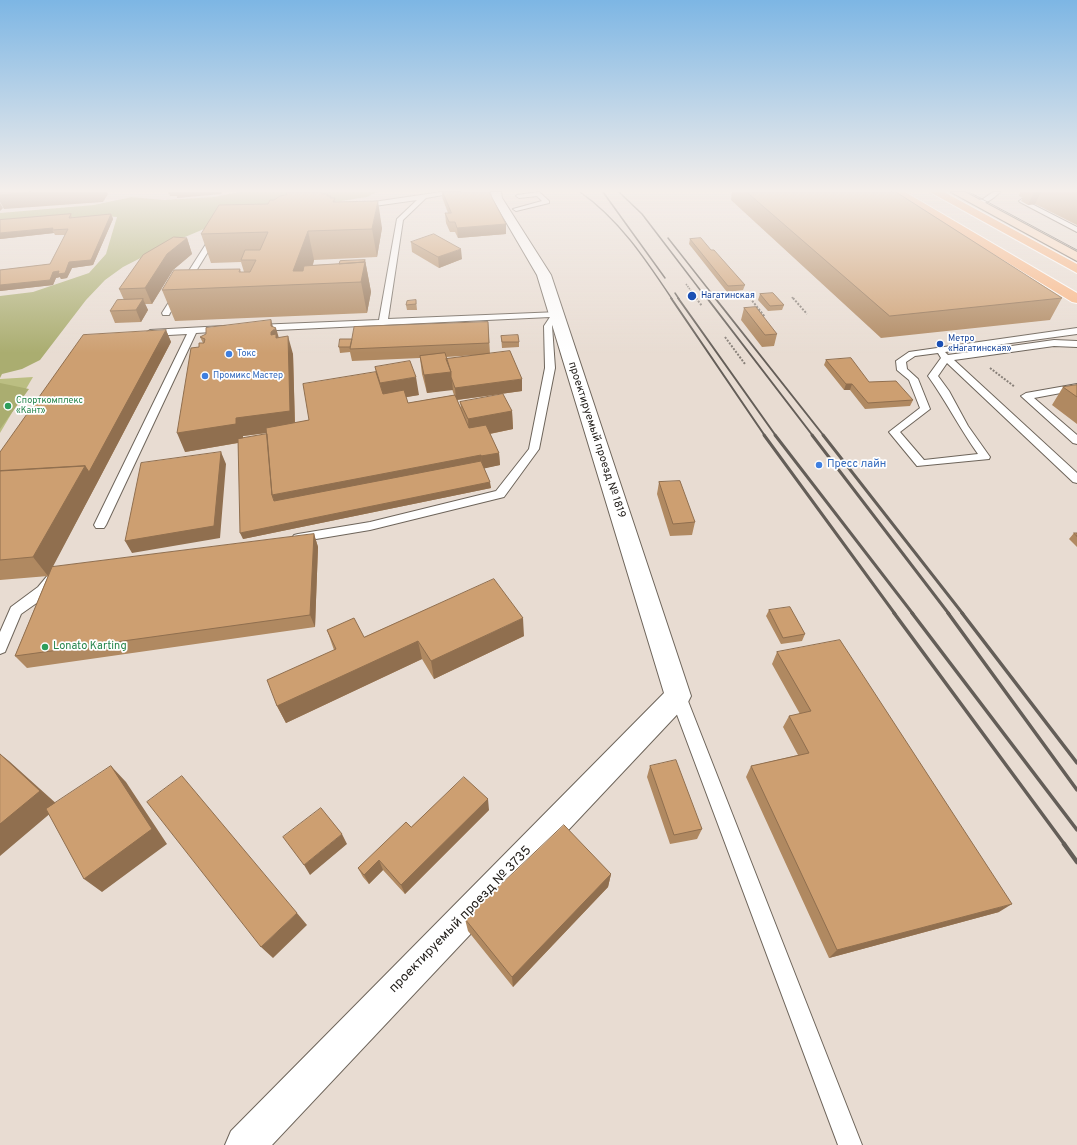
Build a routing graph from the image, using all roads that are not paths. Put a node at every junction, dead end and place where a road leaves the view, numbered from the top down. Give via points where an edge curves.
1 (207, 245) edge
2 (396, 245) edge
3 (526, 245) edge
4 (987, 245) edge
5 (1033, 245) edge
6 (1055, 245) edge
7 (1077, 257) edge
8 (1077, 269) edge
9 (1077, 299) edge
10 (166, 313) edge
11 (556, 314) junction
12 (383, 322) junction
13 (249, 328) edge
14 (233, 329) edge
15 (193, 331) junction
16 (1077, 331) edge
17 (141, 333) edge
18 (1077, 335) edge
19 (1054, 343) junction
20 (1077, 344) edge
21 (938, 350) junction
22 (946, 358) junction
23 (1077, 387) edge
24 (1077, 441) edge
25 (1077, 480) edge
26 (100, 525) dead end
27 (286, 540) edge
28 (65, 573) edge
29 (0, 648) edge
30 (678, 696) junction
31 (245, 1145) edge
32 (850, 1145) edge

1 - 10 lane
2 - 12 lane
3 - 11 street, проектируемый проезд № 1819 via 544,275
4 - 9 main road
5 - 8 main road
6 - 7 street
11 - 12 lane
11 - 27 lane via 548,326 550,368 534,449 500,494 370,526
11 - 30 street, проектируемый проезд № 1819
12 - 13 lane
14 - 15 lane
15 - 17 lane
15 - 26 lane
16 - 21 lane
18 - 19 lane
19 - 20 lane
19 - 22 lane
21 - 22 lane
21 - 22 lane via 912,354 901,361 902,370 913,379 925,409 894,432 921,464 985,457 933,376
22 - 25 lane
23 - 24 lane via 1026,396
28 - 29 lane via 57,574 43,591 16,611
30 - 31 street, проектируемый проезд № 3735
30 - 32 lane

